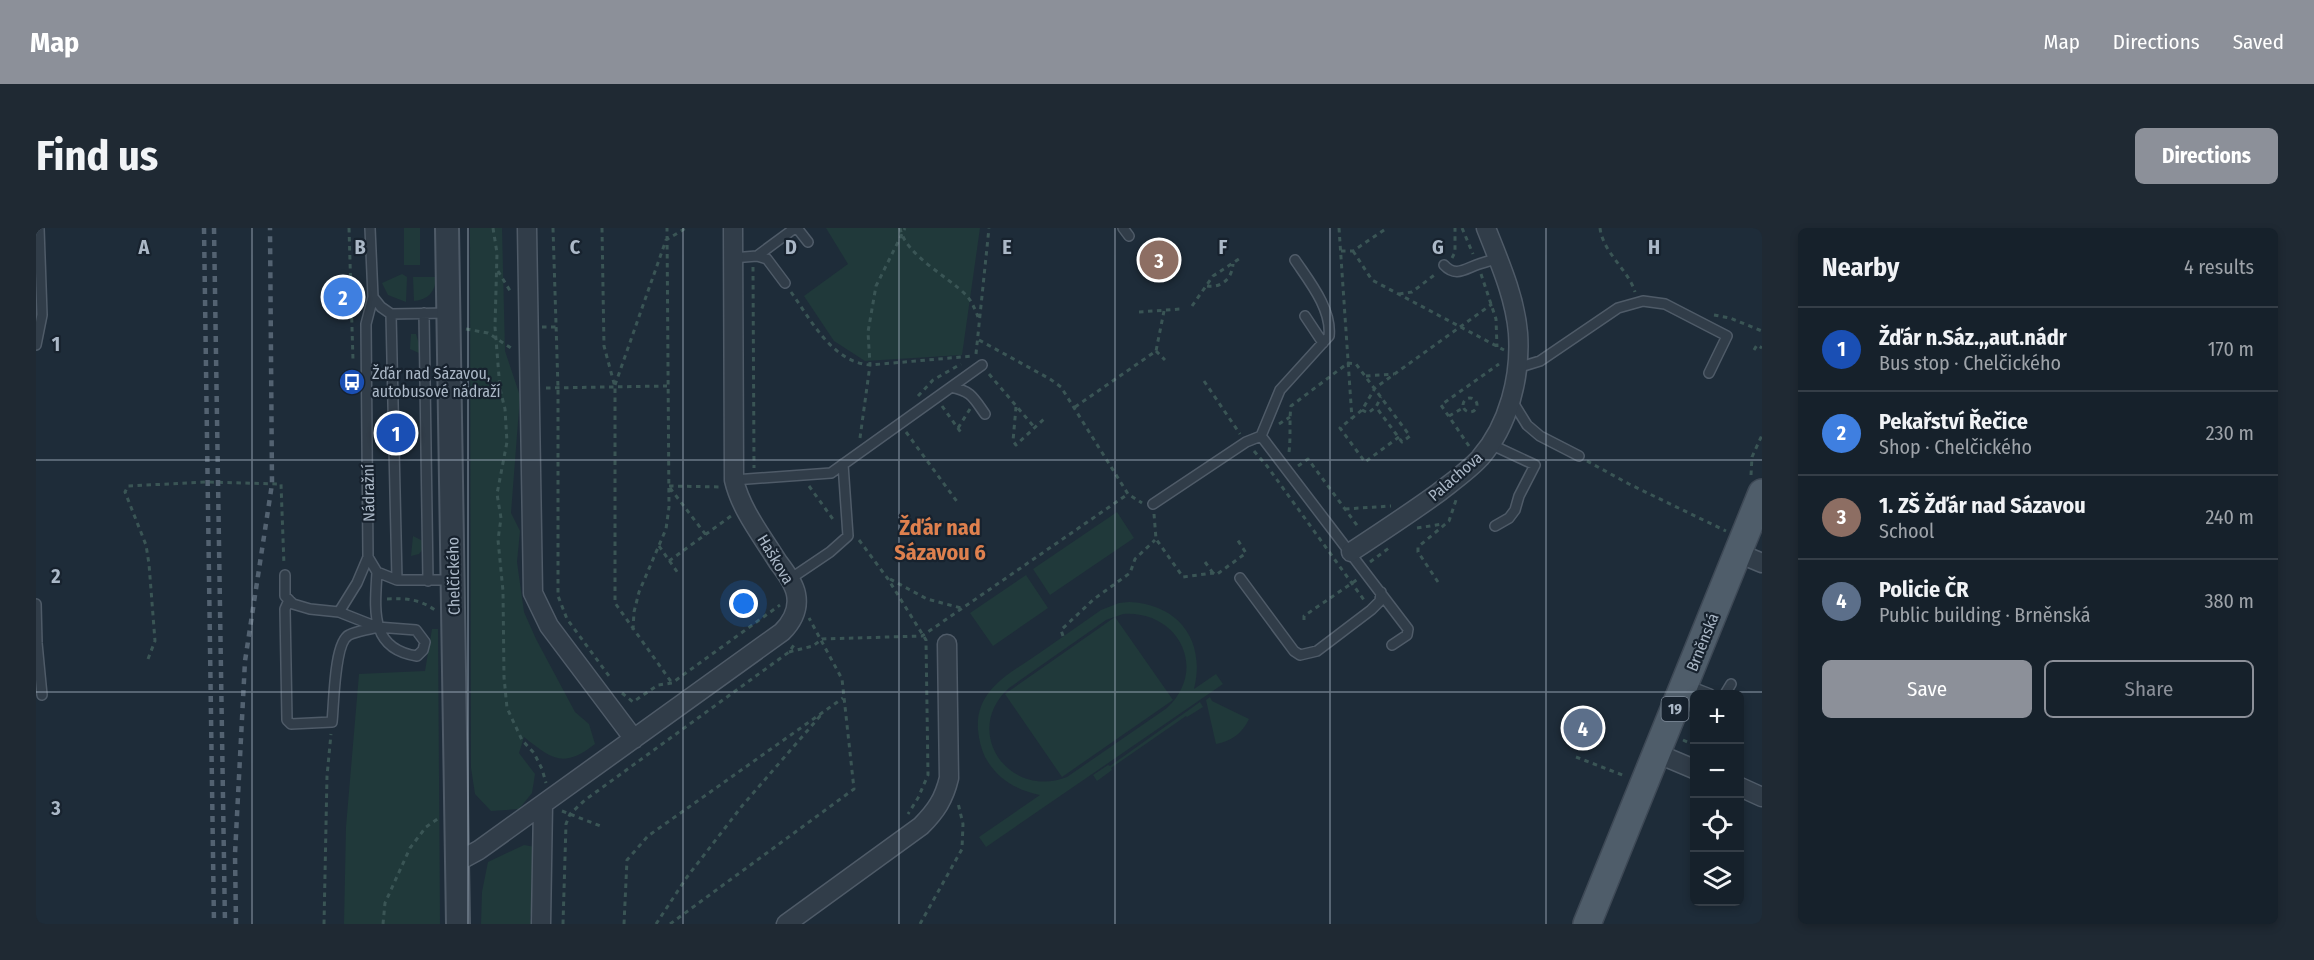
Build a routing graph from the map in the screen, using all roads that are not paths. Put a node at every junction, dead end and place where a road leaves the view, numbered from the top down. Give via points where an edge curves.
1 (39, 228) edge
2 (370, 228) edge
3 (447, 228) edge
4 (527, 228) edge
5 (733, 228) edge
6 (796, 228) edge
7 (1486, 228) edge
8 (808, 242) dead end
9 (755, 256) junction
10 (732, 258) junction
11 (1498, 259) junction
12 (1295, 260) dead end
13 (1445, 266) road end
14 (785, 283) road end
15 (373, 297) junction
16 (391, 314) junction
17 (424, 314) junction
18 (1305, 316) dead end
19 (454, 321) junction
20 (1323, 343) junction
21 (36, 345) edge
22 (982, 365) road end
23 (1508, 366) junction
24 (1709, 373) dead end
25 (951, 387) junction
26 (1511, 399) junction
27 (985, 414) dead end
28 (1262, 436) junction
29 (1490, 444) junction
30 (1579, 456) road end
31 (843, 464) junction
32 (729, 483) junction
33 (1762, 493) edge
34 (1153, 504) road end
35 (1495, 526) dead end
36 (1743, 550) edge
37 (1351, 552) junction
38 (368, 557) junction
39 (376, 572) junction
40 (285, 574) road end
41 (1240, 578) dead end
42 (790, 579) junction
43 (397, 580) junction
44 (428, 580) junction
45 (453, 580) junction
46 (1381, 592) junction
47 (289, 600) junction
48 (36, 604) edge
49 (339, 612) junction
50 (377, 627) junction
51 (947, 644) dead end
52 (1392, 645) dead end
53 (1684, 684) junction
54 (1731, 684) dead end
55 (1700, 690) edge
56 (1727, 690) edge
57 (42, 695) dead end
58 (634, 739) junction
59 (1656, 753) junction
60 (1690, 764) edge
61 (1744, 788) edge
62 (1761, 792) edge
63 (547, 802) junction
64 (457, 862) junction
65 (458, 924) edge
66 (541, 924) edge
67 (786, 924) edge
68 (1587, 924) edge

1 - 21 lane via 42,315
2 - 15 lane, Nádražní
3 - 19 street, Chelčického
4 - 58 street via 533,593 549,626
5 - 10 street, Haškova
6 - 8 lane
6 - 9 lane
7 - 11 street, Palachova
9 - 10 lane
9 - 14 lane via 767,259
10 - 32 street, Haškova
11 - 13 lane via 1459,272
11 - 23 street, Palachova via 1518,333
12 - 20 lane via 1321,300 1330,329
15 - 16 lane
15 - 38 lane, Nádražní via 366,324
16 - 17 lane
16 - 43 lane
17 - 19 lane
17 - 44 lane
18 - 20 lane
19 - 45 street, Chelčického
20 - 28 lane via 1280,390
22 - 25 lane
23 - 24 lane via 1540,361 1618,308 1643,301 1665,304 1727,336
23 - 26 street, Palachova
25 - 27 lane via 965,390
25 - 31 lane
26 - 29 street, Palachova
26 - 30 lane via 1527,425 1540,436
28 - 34 lane via 1246,442
28 - 37 lane
29 - 35 lane via 1535,465 1515,510
29 - 37 street, Palachova via 1452,482
31 - 32 lane via 831,473
31 - 42 lane via 846,537
32 - 42 street, Haškova
33 - 36 main road, Brněnská / 19
36 - 53 main road, Brněnská / 19
37 - 46 lane
38 - 39 lane, Nádražní
38 - 49 lane
39 - 43 lane
39 - 50 lane
40 - 47 lane via 284,590
41 - 46 lane via 1300,655 1317,651 1371,610 1380,601
42 - 58 street, Haškova via 796,594 790,624
43 - 44 lane
44 - 45 lane
45 - 64 street, Chelčického
46 - 52 lane via 1408,629 1407,635
47 - 49 lane via 310,609
47 - 50 lane via 285,609 287,720 291,724 332,722 342,640
48 - 57 lane
49 - 50 lane
50 - 50 lane via 416,630 424,642 423,650 417,656 399,651
51 - 67 street via 949,778 933,814
53 - 55 lane
53 - 59 main road, Brněnská / 19
54 - 56 lane
58 - 63 street, Haškova
59 - 60 street
59 - 68 main road, Brněnská / 19 via 1626,817
61 - 62 street
63 - 64 street, Haškova
63 - 66 street
64 - 65 street, Chelčického

